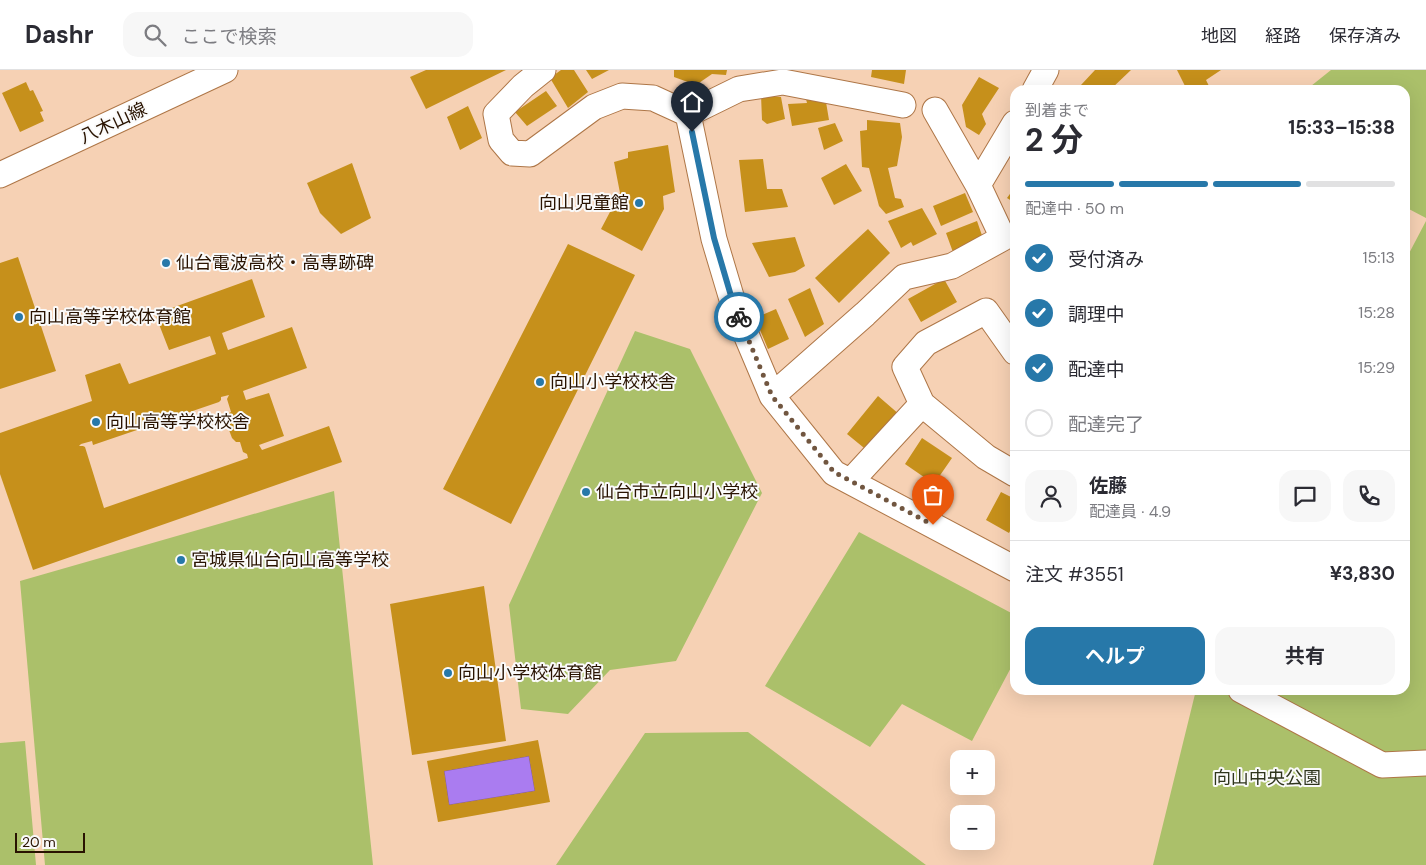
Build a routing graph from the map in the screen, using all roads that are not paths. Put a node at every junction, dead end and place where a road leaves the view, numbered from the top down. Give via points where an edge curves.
1 (225, 70) edge
2 (543, 70) edge
3 (1046, 70) edge
4 (1038, 85) edge
5 (903, 106) dead end
6 (935, 110) dead end
7 (688, 114) junction
8 (1010, 131) edge
9 (0, 175) edge
10 (978, 185) junction
11 (1010, 345) edge
12 (772, 396) junction
13 (922, 404) junction
14 (1010, 471) edge
15 (851, 481) junction
16 (1010, 566) edge
17 (1250, 695) edge
18 (1426, 763) edge

1 - 9 street, 八木山線
2 - 7 street via 496,114 501,140 512,153 530,154 594,106 622,96 653,98
3 - 4 street
5 - 7 street via 783,82 738,89
6 - 10 street
7 - 12 street via 714,238 734,306
8 - 10 street
10 - 12 street via 1003,238 952,266 904,277
11 - 13 street via 986,311 926,343 906,367
12 - 15 street via 834,472
13 - 14 street via 986,457
13 - 15 street
15 - 16 street
17 - 18 street via 1382,765

